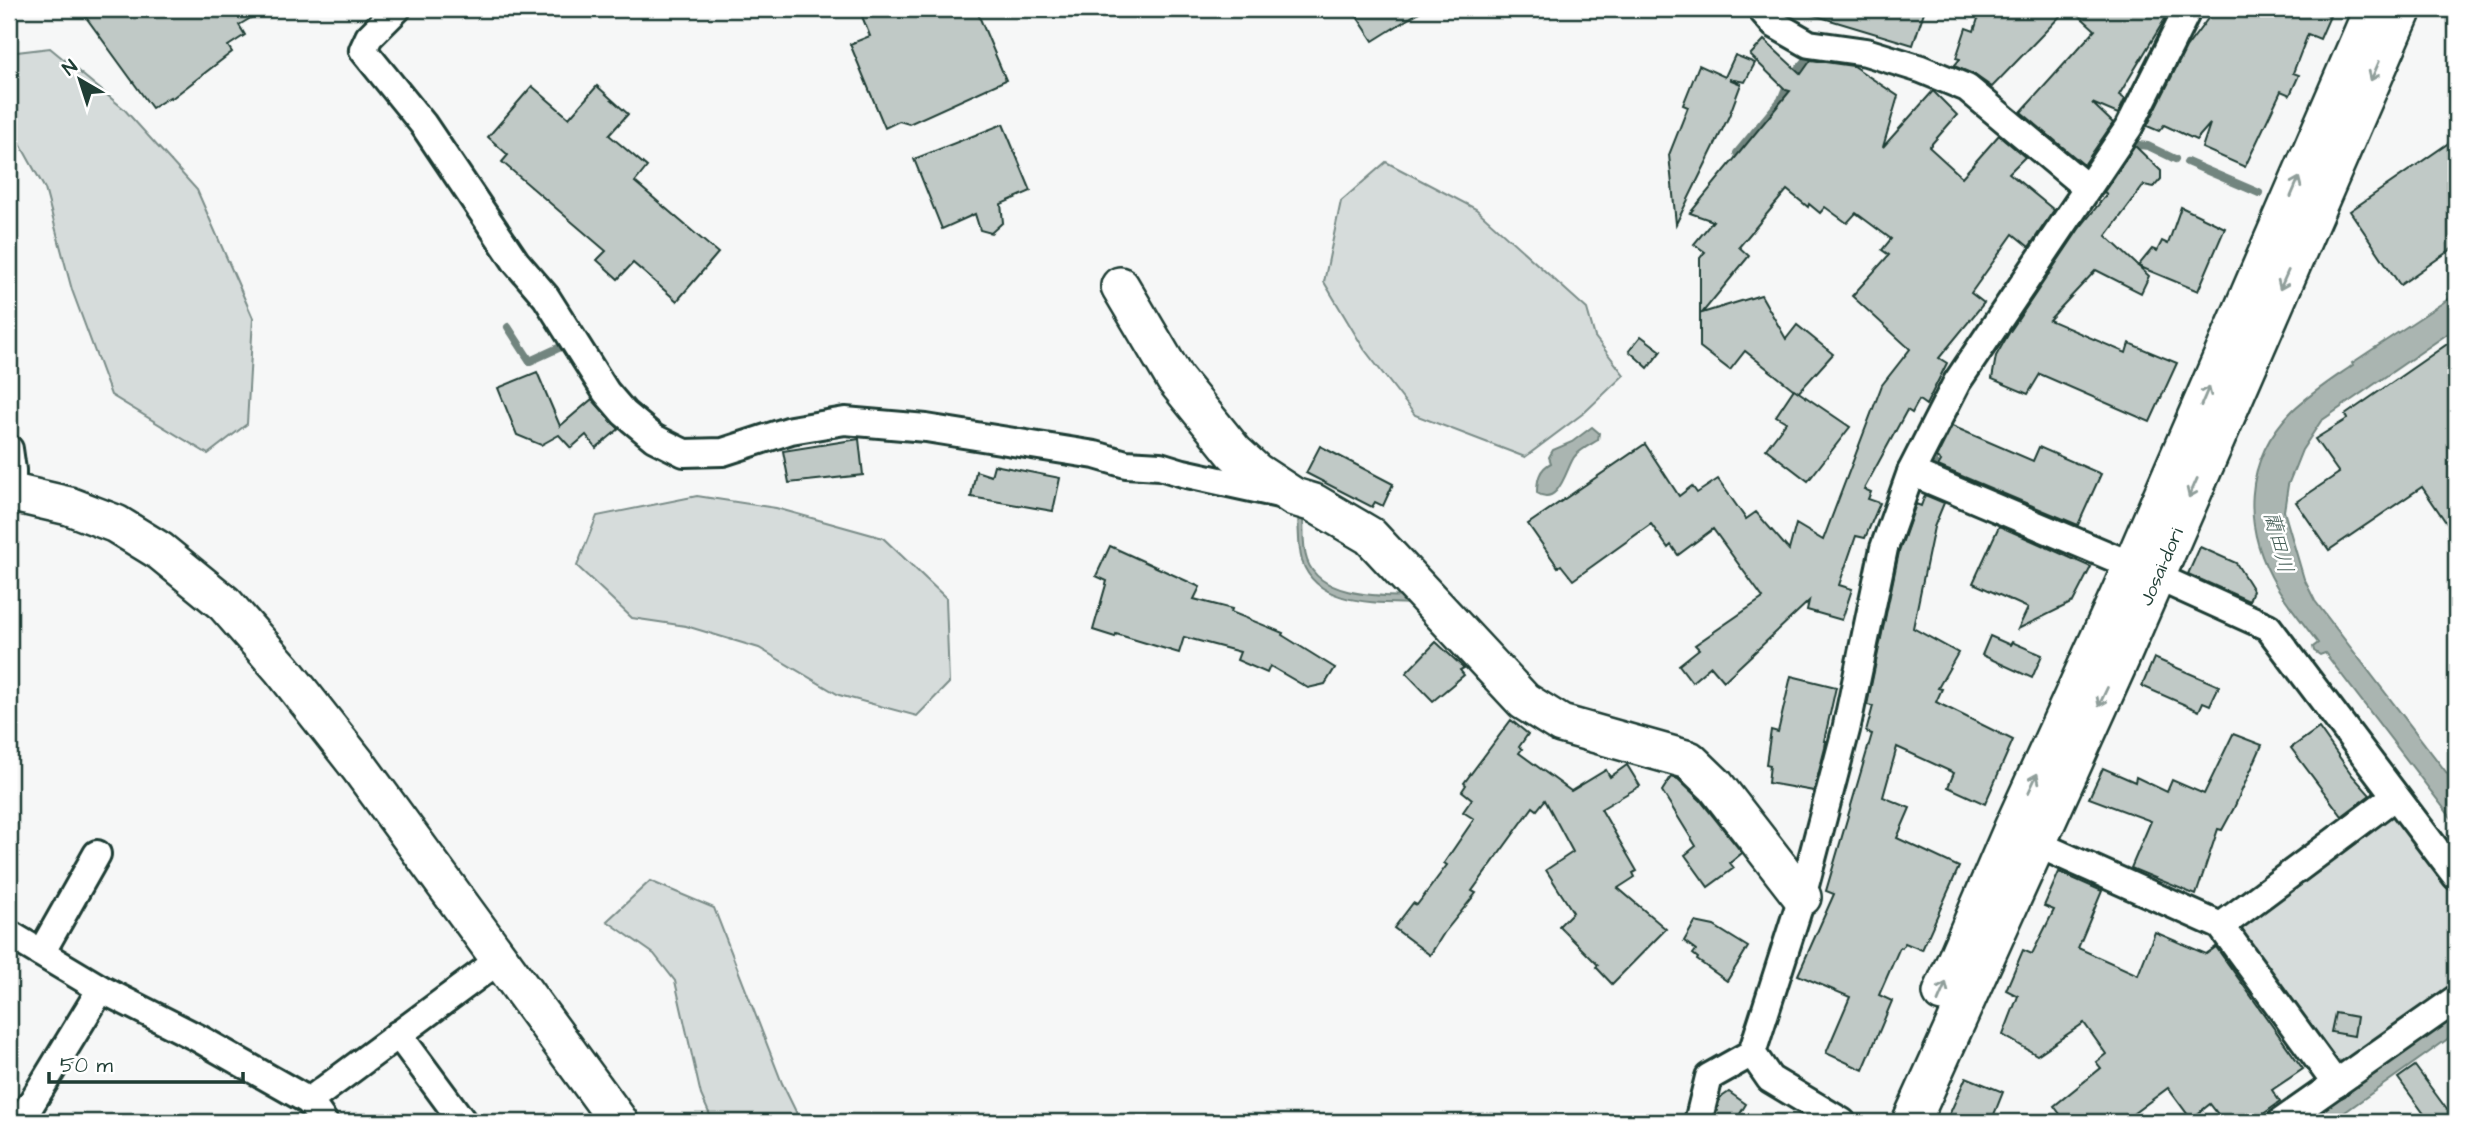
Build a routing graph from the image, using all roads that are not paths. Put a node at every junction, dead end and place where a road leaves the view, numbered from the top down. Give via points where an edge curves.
1 (397, 9) edge
2 (1761, 9) edge
3 (2188, 9) edge
4 (2373, 9) edge
5 (2403, 9) edge
6 (2087, 188) junction
7 (1120, 286) dead end
8 (9, 449) edge
9 (1911, 472) junction
10 (11, 493) edge
11 (1294, 497) junction
12 (2143, 570) junction
13 (2395, 796) junction
14 (2024, 836) junction
15 (97, 854) dead end
16 (2456, 876) edge
17 (1802, 897) junction
18 (2221, 926) junction
19 (9, 934) edge
20 (41, 953) junction
21 (499, 960) junction
22 (101, 989) junction
23 (2456, 999) edge
24 (398, 1034) junction
25 (1752, 1053) junction
26 (2336, 1084) junction
27 (316, 1112) edge
28 (20, 1122) edge
29 (463, 1122) edge
30 (619, 1122) edge
31 (1698, 1122) edge
32 (1842, 1122) edge
33 (1887, 1122) edge
34 (1911, 1122) edge
35 (2281, 1122) edge

1 - 11 street via 369,37 363,50 423,124 516,262 546,297 606,392 654,438 684,453 723,452 791,430 845,421 926,428 1160,466
2 - 6 street via 1774,24 1809,44 1866,52 1967,88
3 - 6 street via 2129,127
12 -> 4 street, Josai-dori
5 -> 12 street, Josai-dori
6 - 9 street via 1957,382
7 - 11 street via 1175,379 1234,452
8 - 10 street
9 - 12 street
9 - 17 street via 1884,548 1846,730
10 - 21 street via 69,506 116,524 160,551 225,604 360,768
11 - 17 street via 1314,503 1370,536 1524,701 1561,724 1689,760 1716,786
12 - 13 street via 2268,626
12 - 14 street, Josai-dori via 2122,655
13 - 16 street
13 - 18 street
14 - 18 street
33 -> 14 street, Josai-dori
14 - 34 street, Josai-dori
15 - 20 street
17 - 25 street
18 - 26 street
19 - 20 street
20 - 22 street
21 - 24 street
21 - 30 street
22 - 27 street via 198,1038
22 - 28 street
23 - 26 street
24 - 27 street
24 - 29 street
25 - 31 street via 1709,1077
25 - 32 street via 1770,1079
26 - 35 street

